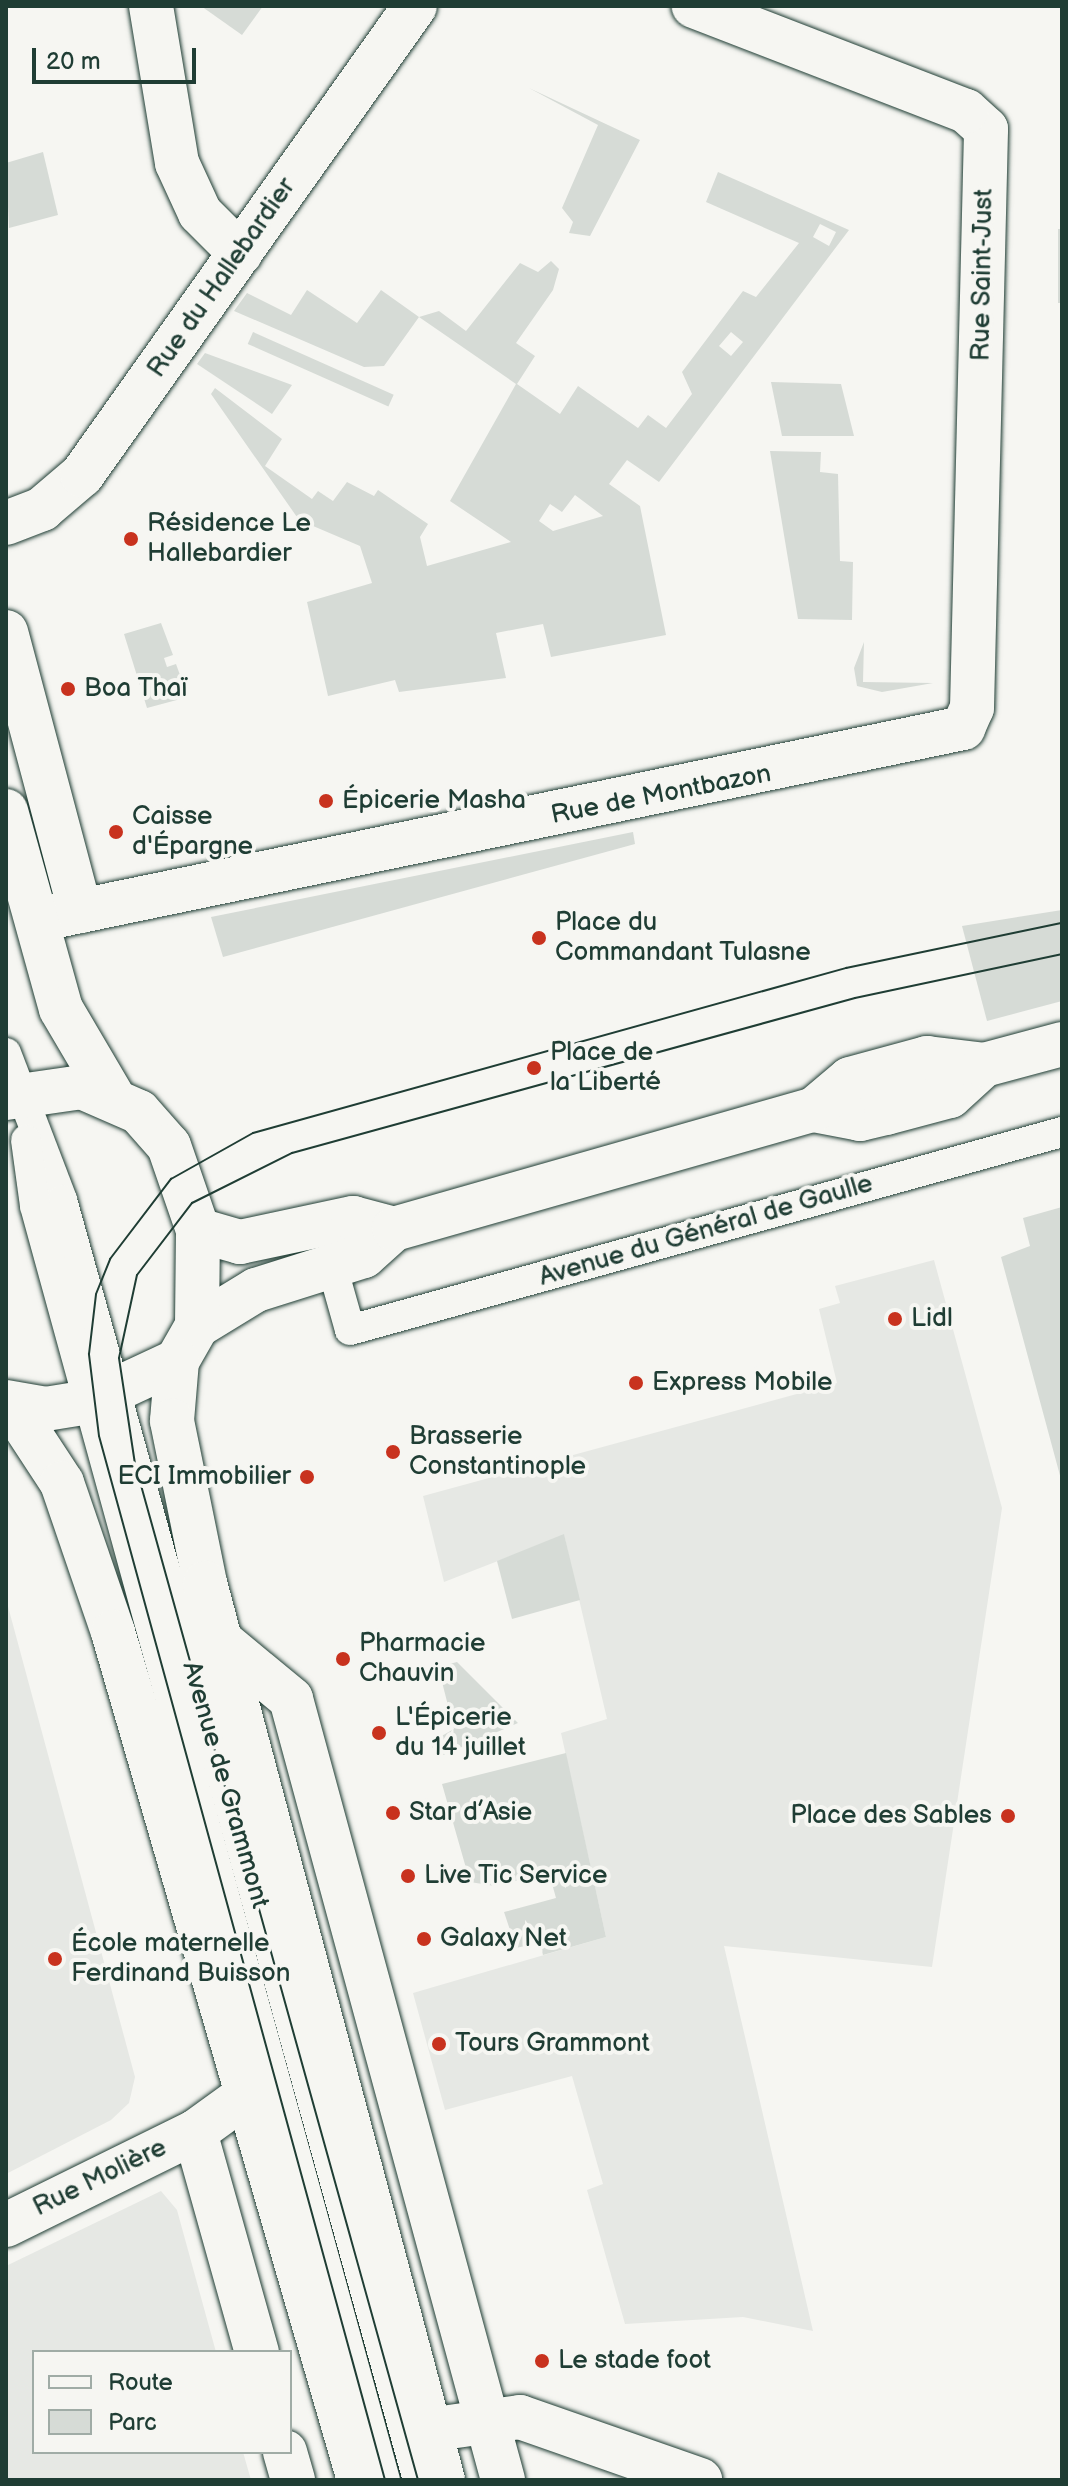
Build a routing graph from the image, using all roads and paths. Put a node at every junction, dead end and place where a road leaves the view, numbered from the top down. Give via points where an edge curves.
1 (151, 6) edge
2 (415, 6) edge
3 (694, 6) edge
4 (240, 253) junction
5 (6, 523) edge
6 (6, 632) edge
7 (955, 734) joint
8 (6, 811) edge
9 (80, 911) junction
10 (37, 920) junction
11 (1062, 1044) edge
12 (6, 1053) edge
13 (111, 1094) junction
14 (13, 1096) edge
15 (1062, 1132) edge
16 (394, 1229) junction
17 (198, 1230) junction
18 (332, 1266) junction
19 (187, 1344) junction
20 (102, 1399) junction
21 (9, 1404) edge
22 (221, 1641) junction
23 (242, 2098) junction
24 (195, 2132) junction
25 (6, 2225) edge
26 (256, 2350) edge
27 (486, 2421) junction
28 (428, 2430) junction
29 (286, 2454) edge
30 (293, 2480) edge
31 (359, 2480) edge
32 (385, 2480) edge
33 (418, 2480) edge
34 (443, 2480) edge
35 (503, 2480) edge
36 (700, 2480) edge

1 - 4 street via 177,163 200,213
2 - 4 street, Rue du Hallebardier
3 - 7 street, Rue Saint-Just via 966,111 986,129 972,708
4 - 5 street, Rue du Hallebardier via 82,475 42,509
6 - 9 street
7 - 9 street, Rue de Montbazon
8 - 10 street
9 - 10 street, Rue de Montbazon
10 - 13 street via 61,1009
11 - 16 street via 984,1065 950,1096 860,1119 813,1110
12 - 14 lane, Avenue de Grammont
13 - 14 street via 51,1087
13 - 17 street via 169,1146
14 - 20 lane, Avenue de Grammont via 62,1200
15 - 18 lane, Avenue du Général de Gaulle via 350,1330
16 - 17 street via 353,1218 240,1242
16 - 18 street via 364,1256
17 - 19 street
18 - 19 street via 256,1290
19 - 20 street
19 - 22 street, Avenue de Grammont via 172,1421
20 - 21 street
20 - 32 lane, Avenue de Grammont
20 - 33 lane, Avenue de Grammont
21 - 23 street via 62,1483 113,1632
22 - 27 street, Avenue de Grammont via 291,1699
22 - 28 street, Avenue de Grammont
23 - 24 street, Rue Molière
23 - 31 street via 273,2166
24 - 25 street, Rue Molière
24 - 26 street
27 - 28 street
27 - 35 street, Avenue de Grammont
27 - 36 street via 520,2417 554,2424
28 - 34 street, Avenue de Grammont
29 - 30 street

